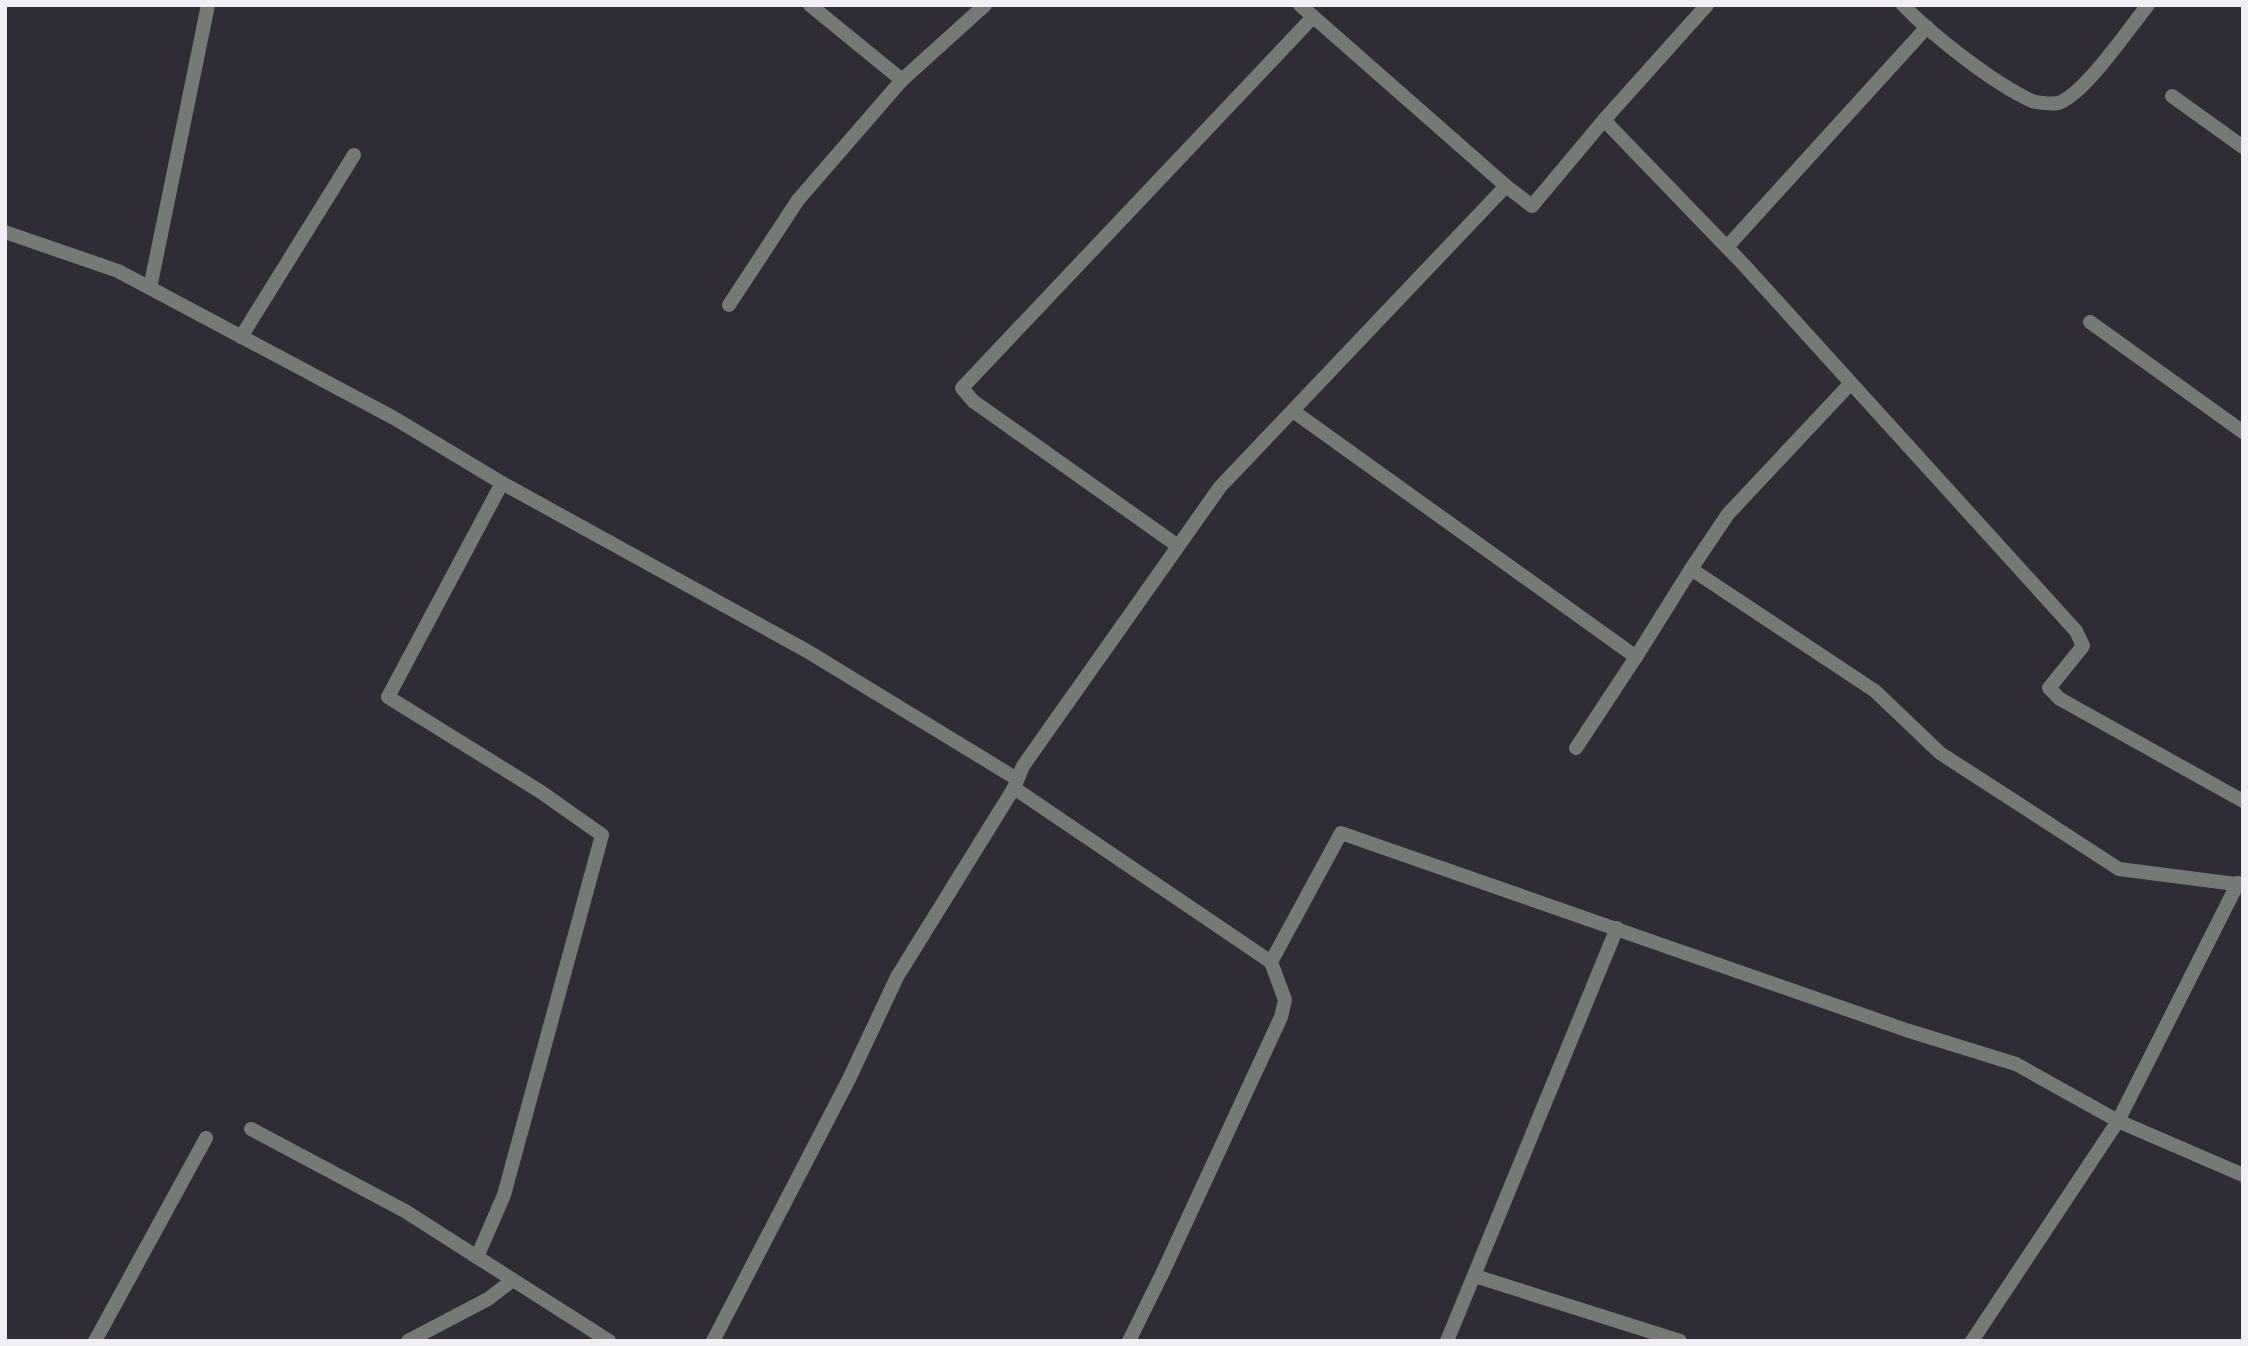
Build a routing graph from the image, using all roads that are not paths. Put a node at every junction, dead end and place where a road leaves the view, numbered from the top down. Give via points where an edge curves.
1 (208, 5) edge
2 (810, 5) edge
3 (985, 5) edge
4 (1300, 5) edge
5 (1707, 5) edge
6 (1903, 5) edge
7 (2148, 5) edge
8 (1313, 17) junction
9 (1927, 27) junction
10 (902, 80) junction
11 (2172, 96) dead end
12 (1604, 120) junction
13 (2243, 147) edge
14 (354, 155) dead end
15 (1506, 186) junction
16 (5, 232) edge
17 (1727, 247) junction
18 (150, 288) junction
19 (729, 305) dead end
20 (2090, 322) dead end
21 (241, 337) junction
22 (1851, 383) junction
23 (1293, 411) junction
24 (2243, 432) edge
25 (502, 483) junction
26 (1178, 546) junction
27 (1691, 569) junction
28 (1636, 657) junction
29 (1576, 748) dead end
30 (1016, 783) junction
31 (2243, 801) edge
32 (2241, 884) edge
33 (1617, 928) junction
34 (1271, 962) junction
35 (2118, 1121) junction
36 (251, 1129) dead end
37 (206, 1138) dead end
38 (2243, 1175) edge
39 (477, 1257) junction
40 (1475, 1276) junction
41 (513, 1280) junction
42 (95, 1341) edge
43 (408, 1341) edge
44 (609, 1341) edge
45 (713, 1341) edge
46 (1129, 1341) edge
47 (1447, 1341) edge
48 (1680, 1341) edge
49 (1972, 1341) edge

1 - 18 street
2 - 10 street
3 - 10 street
4 - 8 street
5 - 12 street
6 - 9 street
7 - 9 street via 2081,87 2057,103 2034,102 1980,69
8 - 15 street
8 - 26 street via 962,388 973,401
9 - 17 street
10 - 19 street via 798,200
11 - 13 street
12 - 15 street via 1532,206
12 - 17 street
14 - 21 street
15 - 23 street
16 - 18 street via 118,271
17 - 22 street
18 - 21 street
20 - 24 street
21 - 25 street via 394,418
22 - 27 street via 1728,514
22 - 31 street via 2076,631 2084,646 2049,688 2054,694
23 - 26 street via 1220,487
23 - 28 street
25 - 30 street via 807,651
25 - 39 street via 388,697 602,835 504,1195
26 - 30 street via 1023,766
27 - 28 street
27 - 32 street via 1875,691 1940,753 2119,869
28 - 29 street
30 - 34 street
30 - 45 street via 897,977
32 - 35 street
33 - 34 street via 1341,833
33 - 35 street via 2016,1064
33 - 40 street
34 - 46 street via 1285,1000 1280,1017
35 - 38 street
35 - 49 street
36 - 39 street via 405,1211
37 - 42 street
39 - 41 street
40 - 47 street
40 - 48 street
41 - 43 street via 488,1299
41 - 44 street

